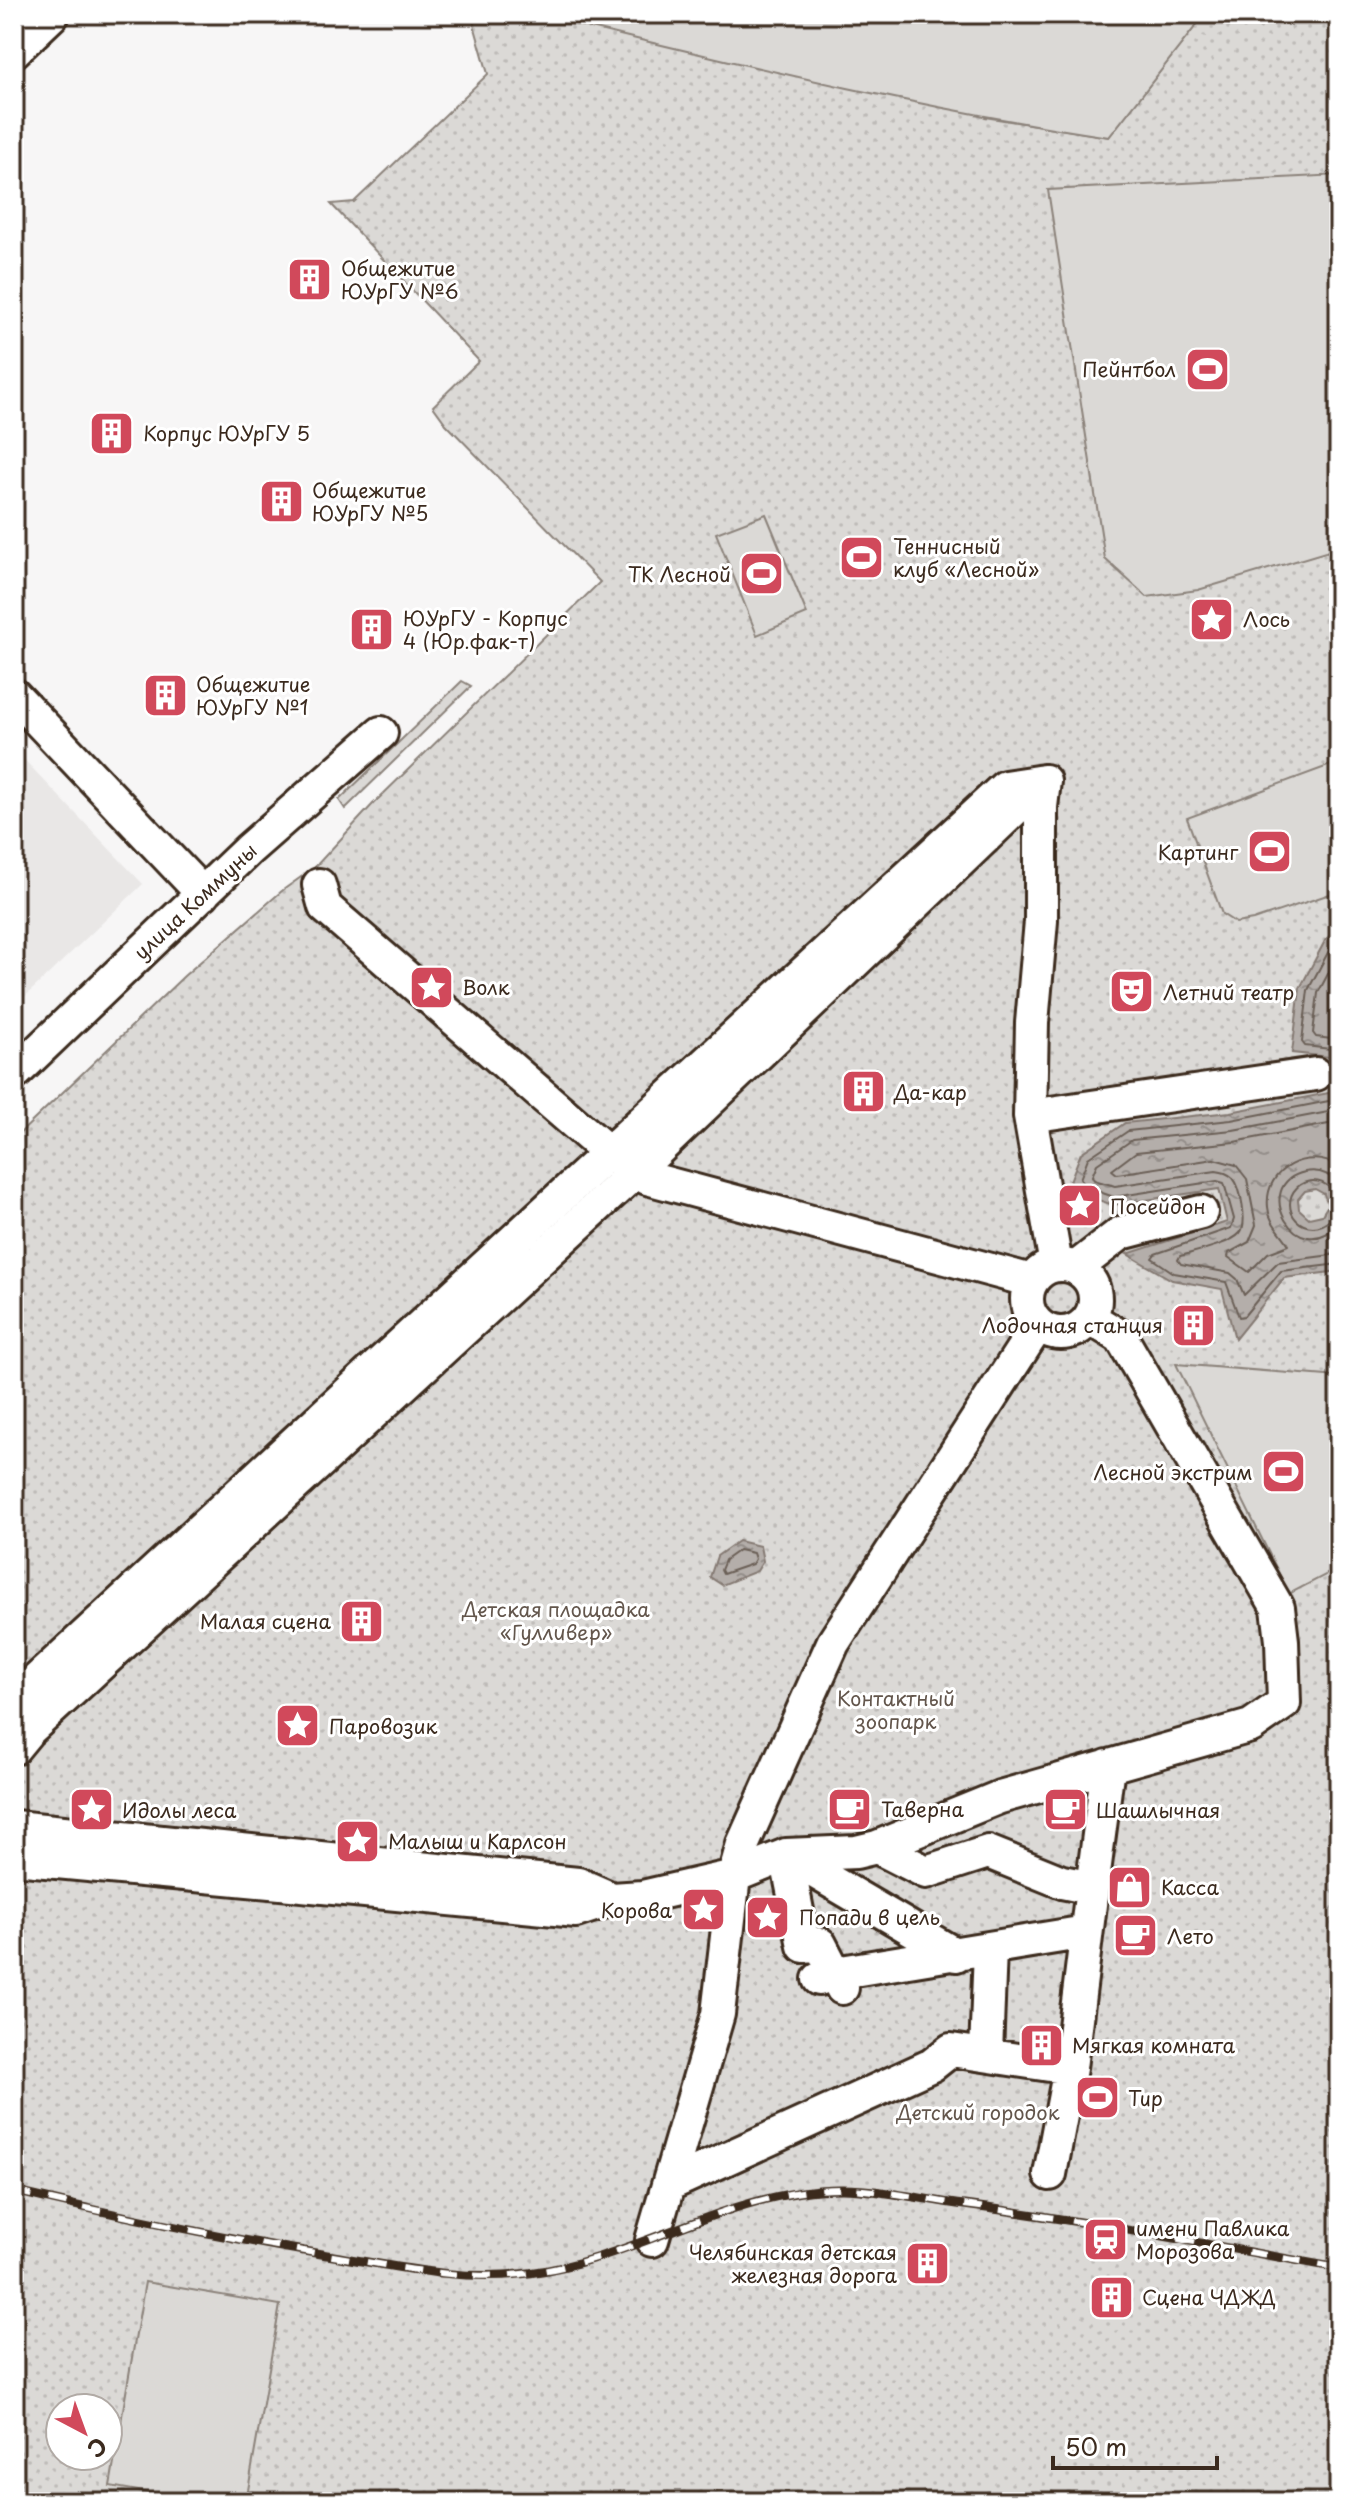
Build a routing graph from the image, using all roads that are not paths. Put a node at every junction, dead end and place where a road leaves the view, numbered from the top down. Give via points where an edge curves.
1 (53, 14) edge
2 (14, 51) edge
3 (14, 695) edge
4 (381, 733) dead end
5 (1044, 781) junction
6 (319, 885) dead end
7 (203, 894) junction
8 (14, 1074) edge
9 (1316, 1074) dead end
10 (1030, 1116) junction
11 (609, 1153) junction
12 (636, 1171) junction
13 (1201, 1212) dead end
14 (1055, 1271) junction
15 (1090, 1318) junction
16 (1046, 1329) junction
17 (14, 1701) edge
18 (14, 1748) edge
19 (1108, 1766) junction
20 (14, 1827) edge
21 (877, 1847) junction
22 (786, 1855) junction
23 (14, 1858) edge
24 (734, 1876) junction
25 (1092, 1888) junction
26 (612, 1899) junction
27 (1086, 1932) junction
28 (990, 1949) junction
29 (956, 1955) junction
30 (986, 2054) junction
31 (1070, 2068) junction
32 (1050, 2174) dead end
33 (668, 2185) junction
34 (652, 2240) dead end

1 - 2 street
3 - 7 street
4 - 7 street, улица Коммуны
5 - 10 street
5 - 11 street via 1005,787
5 - 12 street
6 - 11 street via 325,907
7 - 8 street, улица Коммуны
9 - 10 street
10 - 14 street
11 - 12 street
11 - 17 street
12 - 14 street via 647,1178
12 - 18 street
13 - 14 street via 1121,1233
14 - 15 street via 1093,1284 1095,1307
14 - 16 street via 1027,1299 1028,1309
15 - 16 street via 1074,1331
15 - 19 street via 1121,1337 1276,1605 1282,1641 1284,1703 1251,1726
16 - 24 street via 833,1643 743,1844
19 - 21 street via 1000,1797
19 - 25 street
20 - 26 street via 578,1884
21 - 22 street
21 - 25 street via 926,1872 988,1852 1062,1882
22 - 24 street
22 - 29 street
22 - 29 street via 804,1946 820,1944 832,1980
23 - 26 street via 576,1911
24 - 26 street
24 - 33 street via 718,2014
25 - 27 street
27 - 28 street
27 - 31 street
28 - 29 street
28 - 30 street
30 - 31 street
30 - 33 street via 951,2050 932,2065
31 - 32 street
33 - 34 street

